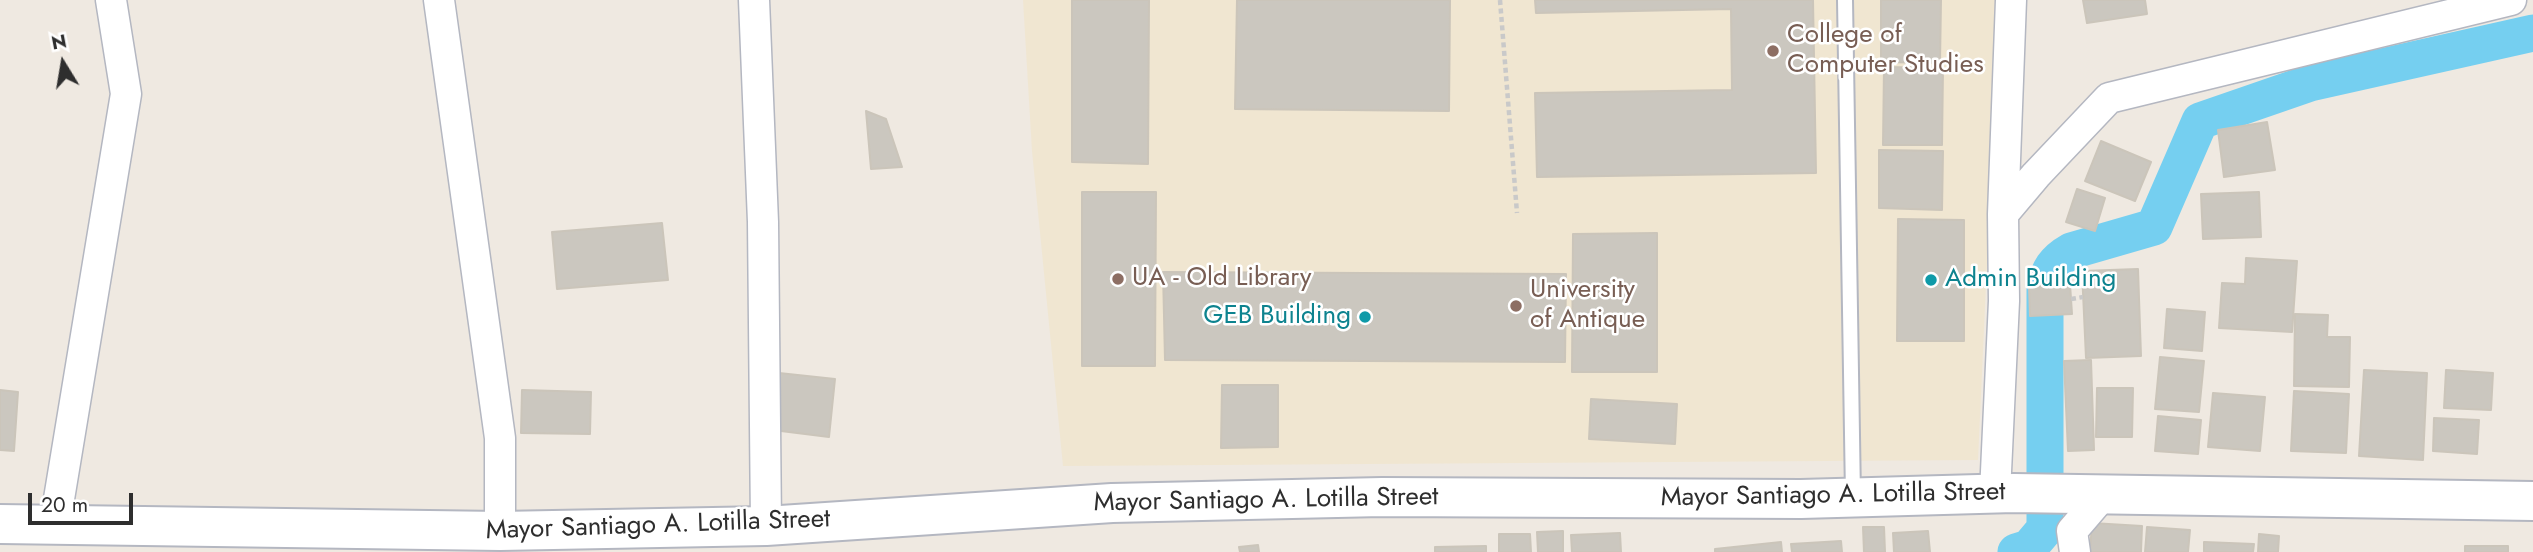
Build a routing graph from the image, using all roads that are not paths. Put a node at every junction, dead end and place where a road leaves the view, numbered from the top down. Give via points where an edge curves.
1 (111, 0) edge
2 (439, 0) edge
3 (754, 0) edge
4 (1844, 0) edge
5 (2011, 0) edge
6 (2511, 0) edge
7 (2003, 214) junction
8 (2004, 493) junction
9 (2085, 495) junction
10 (1853, 497) junction
11 (2533, 501) edge
12 (55, 523) junction
13 (0, 524) edge
14 (766, 526) junction
15 (500, 531) junction
16 (2074, 551) edge

1 - 12 street via 126,94
2 - 15 street via 500,438
3 - 14 street via 763,222
4 - 10 lane
5 - 7 street
6 - 7 street via 2109,98
7 - 8 street
8 - 9 main road, Mayor Santiago A. Lotilla Street
8 - 10 main road, Mayor Santiago A. Lotilla Street
9 - 11 main road, Mayor Santiago A. Lotilla Street
9 - 16 street via 2072,531
10 - 14 main road, Mayor Santiago A. Lotilla Street via 1382,497 1112,503
12 - 13 main road, Mayor Santiago A. Lotilla Street
12 - 15 main road, Mayor Santiago A. Lotilla Street
14 - 15 main road, Mayor Santiago A. Lotilla Street

